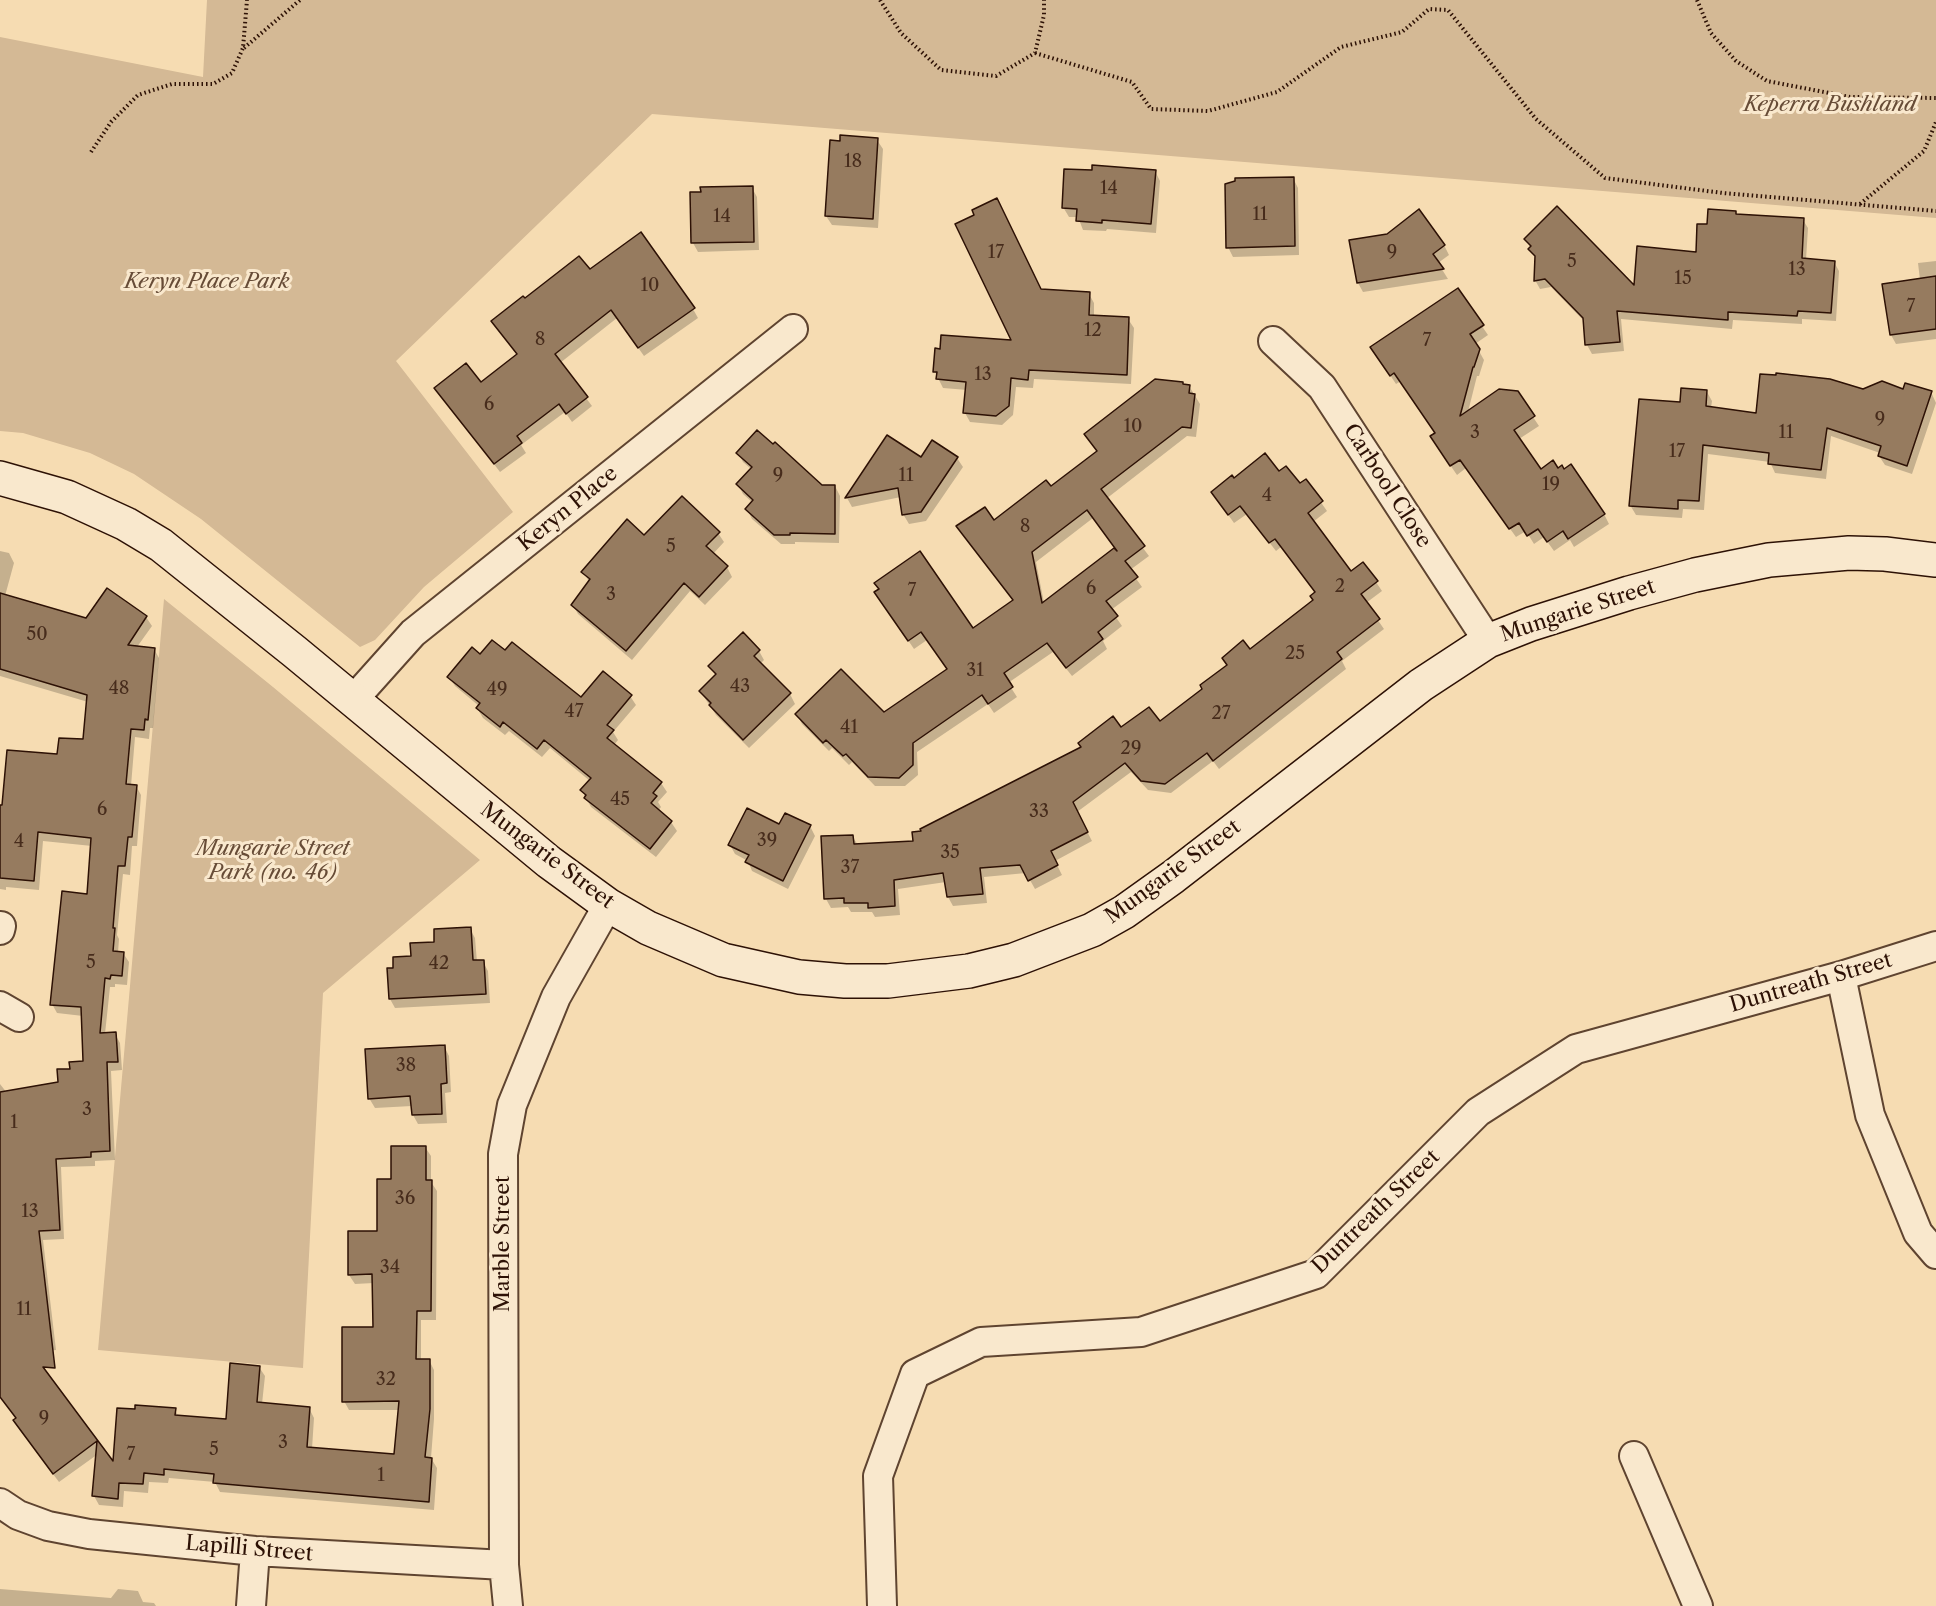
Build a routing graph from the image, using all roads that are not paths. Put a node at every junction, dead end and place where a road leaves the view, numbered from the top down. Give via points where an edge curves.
1 (793, 329) dead end
2 (1273, 341) dead end
3 (0, 478) edge
4 (1936, 560) edge
5 (1488, 641) junction
6 (352, 700) junction
7 (608, 905) junction
8 (1936, 946) edge
9 (1841, 976) junction
10 (1936, 1254) edge
11 (1634, 1456) dead end
12 (0, 1503) edge
13 (255, 1551) junction
14 (504, 1565) junction
15 (250, 1606) edge
16 (508, 1606) edge
17 (882, 1606) edge
18 (1698, 1606) edge

1 - 6 street, Keryn Place via 413,633
2 - 5 street, Carbool Close via 1322,387
3 - 6 street, Mungarie Street via 59,494 100,511 161,545
4 - 5 street, Mungarie Street via 1849,553 1769,560 1629,593 1552,616
5 - 7 street, Mungarie Street via 1384,712 1124,912 1084,933 1014,960 888,981 799,977 723,960 648,928
6 - 7 street, Mungarie Street via 549,862
7 - 14 street, Marble Street via 556,997 512,1105 503,1154
8 - 9 street, Duntreath Street
9 - 10 street via 1869,1115 1918,1233
9 - 17 street, Duntreath Street via 1576,1049 1478,1112 1316,1274 1141,1332 981,1342 915,1374 878,1476
11 - 18 street
12 - 13 street, Lapilli Street via 18,1515 48,1526 89,1534
13 - 14 street, Lapilli Street
13 - 15 street
14 - 16 street, Marble Street

